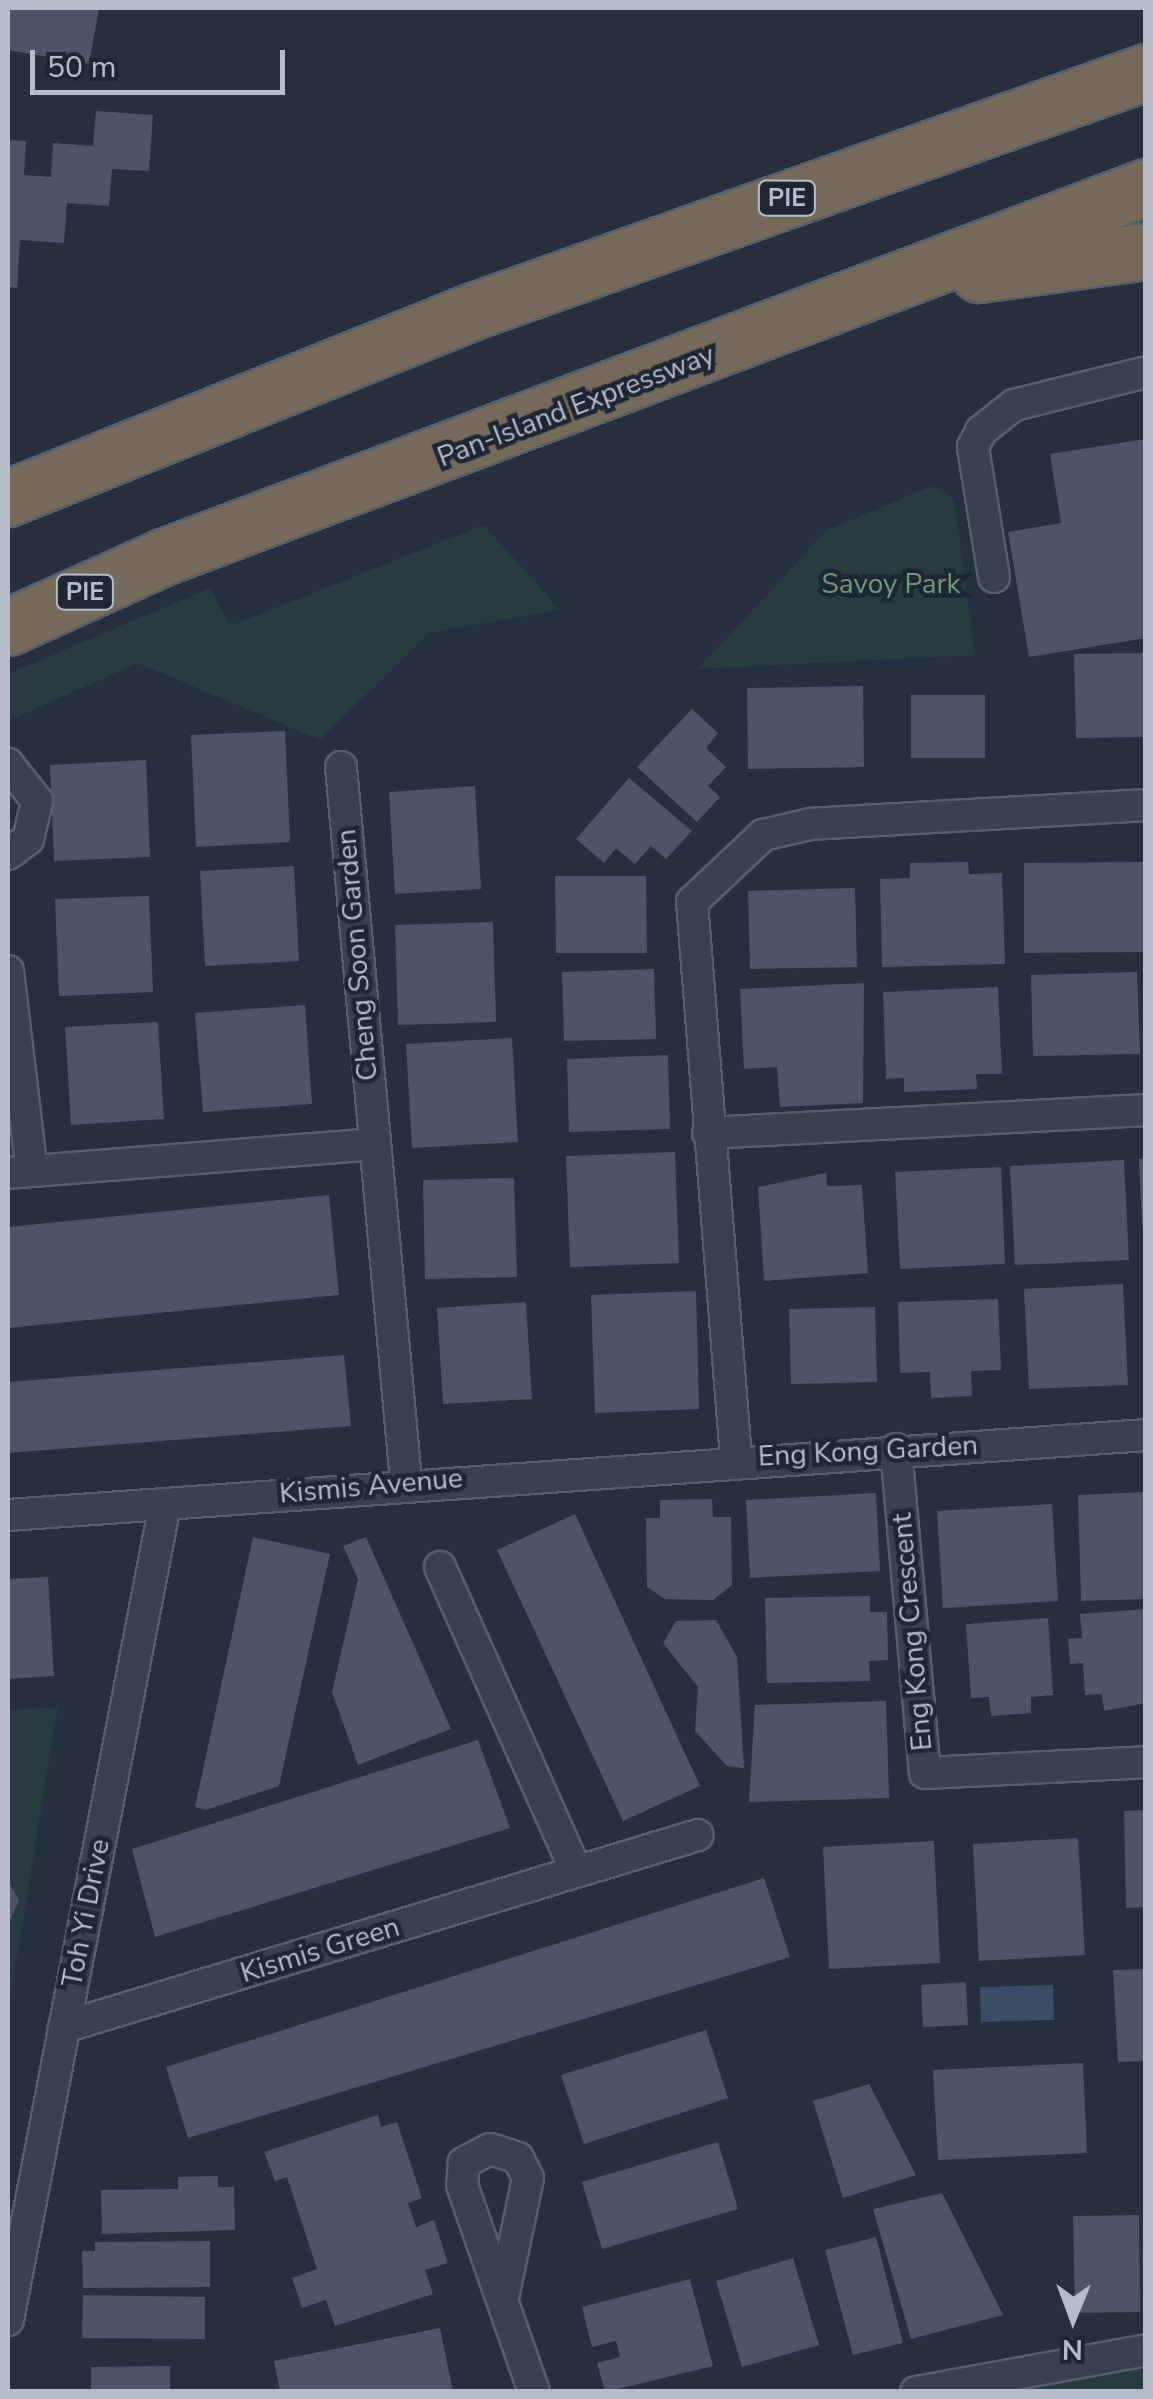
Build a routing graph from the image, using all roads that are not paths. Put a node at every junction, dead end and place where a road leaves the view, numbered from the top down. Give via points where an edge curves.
1 (1146, 72) edge
2 (1146, 187) edge
3 (1146, 252) edge
4 (887, 287) junction
5 (1146, 372) edge
6 (8, 498) edge
7 (994, 578) dead end
8 (8, 627) edge
9 (8, 764) edge
10 (341, 766) dead end
11 (1146, 805) edge
12 (8, 854) edge
13 (8, 971) edge
14 (1146, 1110) edge
15 (708, 1132) junction
16 (374, 1144) junction
17 (20, 1172) edge
18 (1146, 1435) edge
19 (896, 1449) junction
20 (736, 1458) junction
21 (406, 1481) junction
22 (165, 1505) junction
23 (8, 1515) edge
24 (440, 1566) dead end
25 (1146, 1762) edge
26 (698, 1834) dead end
27 (576, 1870) junction
28 (64, 2028) junction
29 (504, 2293) dead end
30 (8, 2320) edge
31 (1146, 2350) edge
32 (534, 2392) edge
33 (916, 2392) edge

1 - 6 highway, PIE via 476,310
2 - 4 highway, Pan-Island Expressway / PIE
3 - 4 highway
4 - 8 highway, Pan-Island Expressway / PIE via 163,557
5 - 7 street via 1014,405 981,430 973,447
9 - 12 street via 38,800 28,839
10 - 16 street, Cheng Soon Garden
11 - 15 street, Eng Kong Garden via 810,824 764,835 718,868 692,902
13 - 17 street
14 - 15 street
15 - 20 street, Eng Kong Garden
16 - 17 street
16 - 21 street, Cheng Soon Garden
18 - 19 street, Eng Kong Garden
19 - 20 street, Eng Kong Garden
19 - 25 street, Eng Kong Crescent via 925,1773
20 - 21 street, Kismis Avenue
21 - 22 street, Kismis Avenue
22 - 23 street, Kismis Avenue
22 - 28 street, Toh Yi Drive
24 - 27 street
26 - 27 street, Kismis Green
27 - 28 street, Kismis Green
28 - 30 street, Toh Yi Drive
29 - 32 street
31 - 33 street

